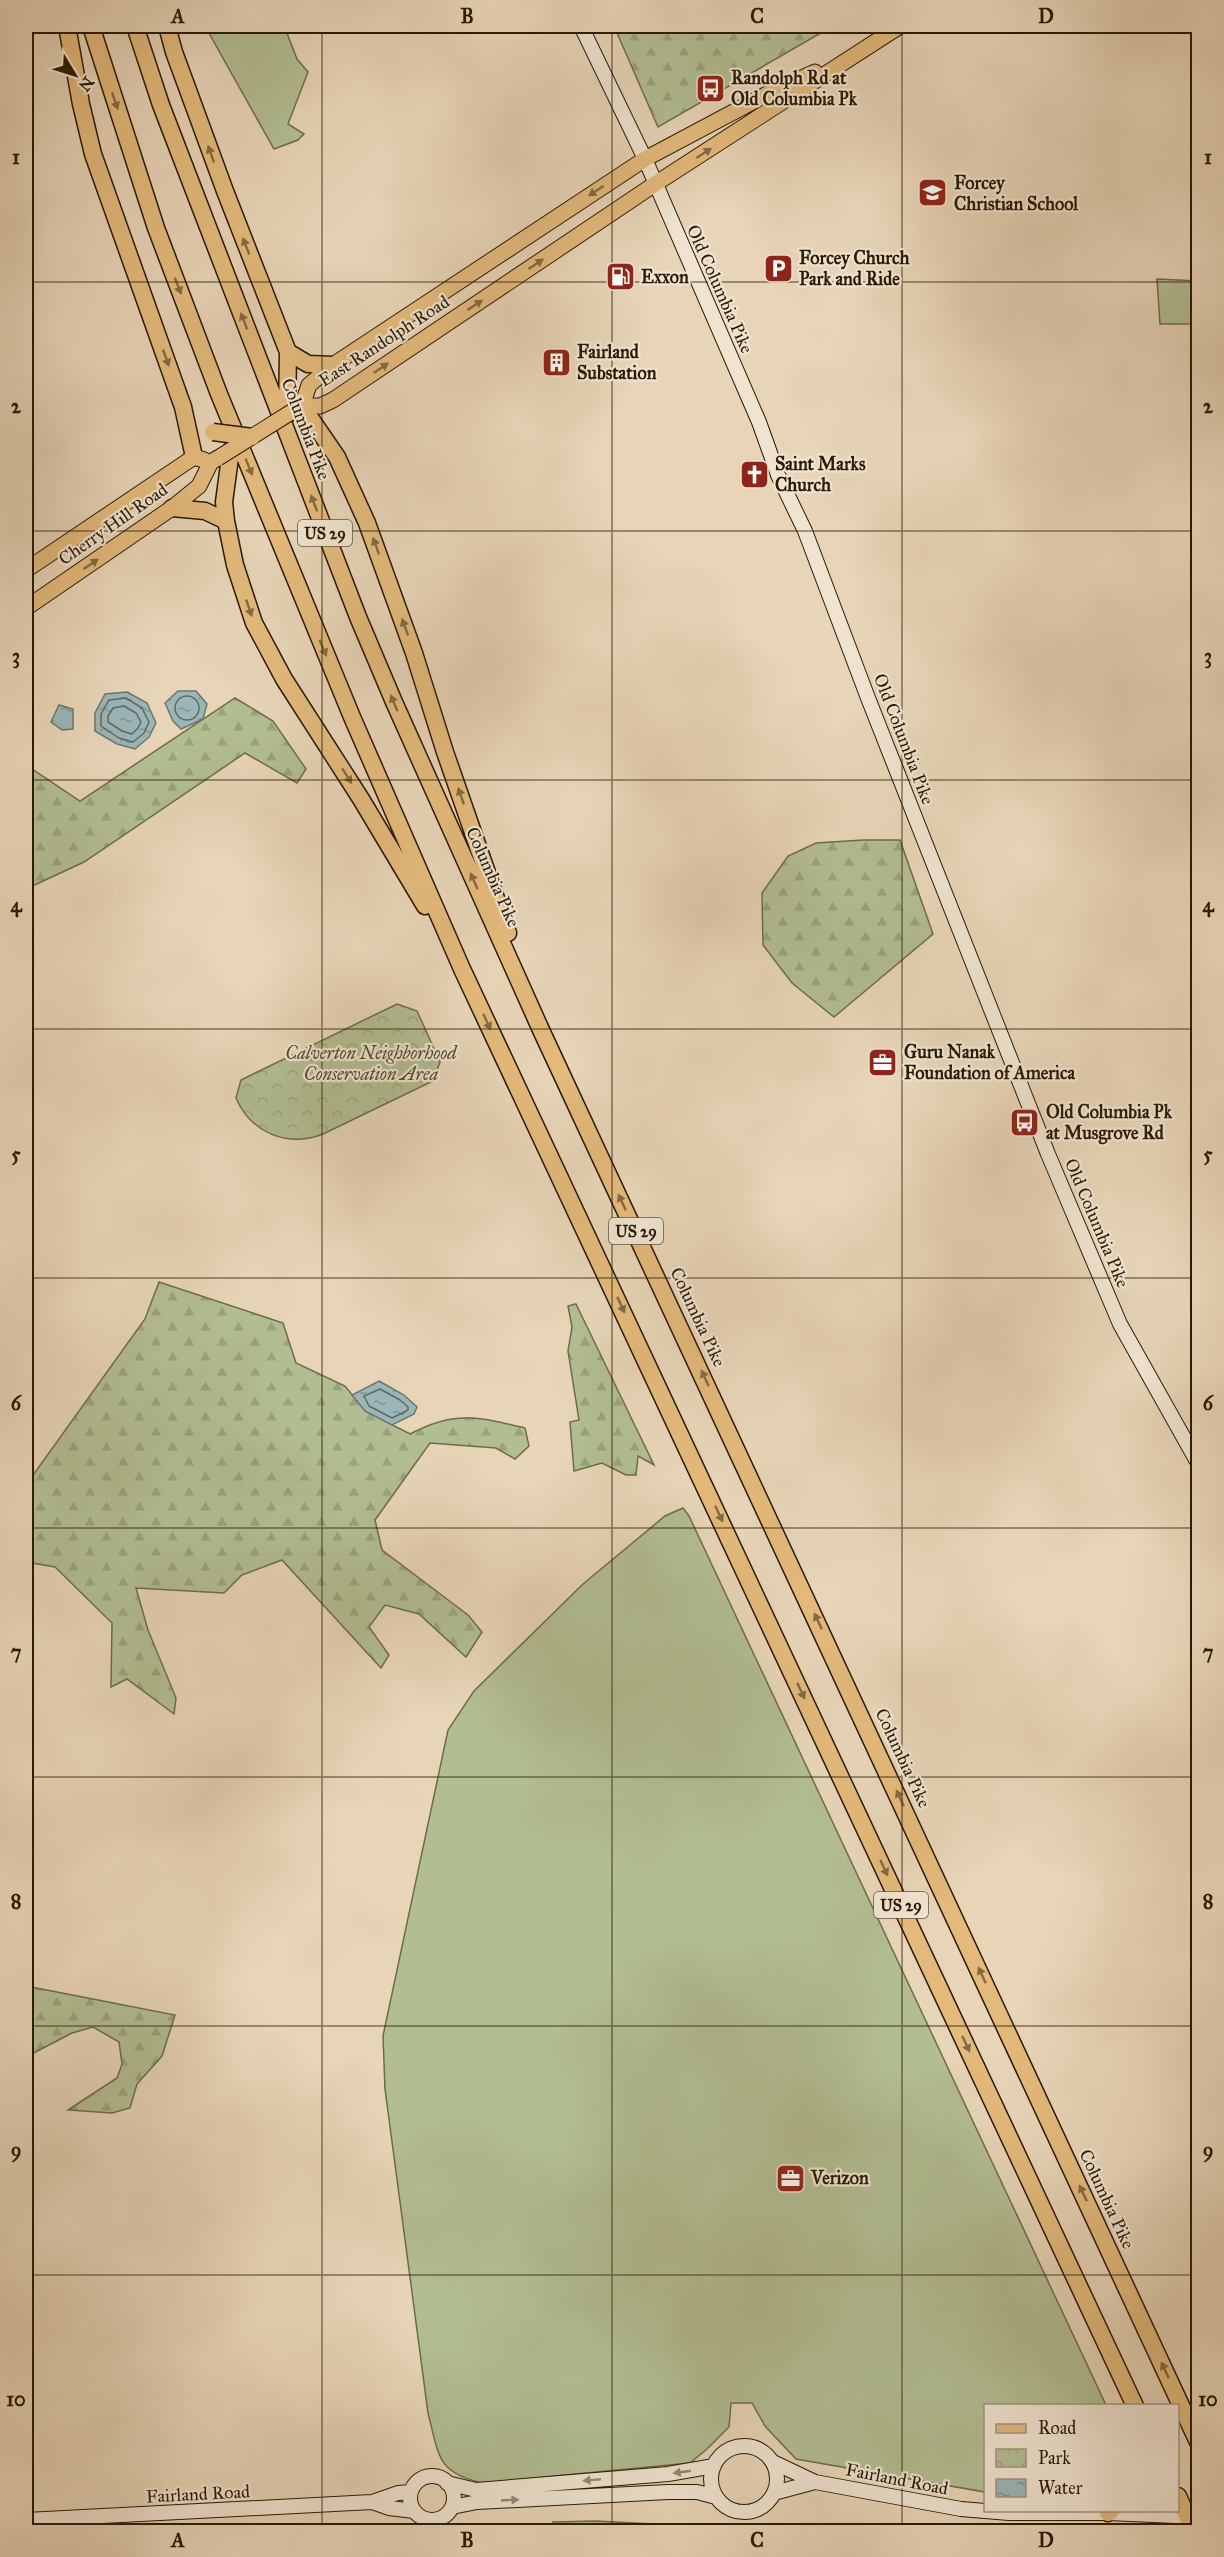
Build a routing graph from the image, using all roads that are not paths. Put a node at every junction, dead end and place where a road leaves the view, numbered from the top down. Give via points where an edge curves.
1 (67, 26) edge
2 (91, 26) edge
3 (135, 26) edge
4 (167, 26) edge
5 (581, 26) edge
6 (900, 26) edge
7 (869, 46) junction
8 (645, 159) junction
9 (655, 184) junction
10 (288, 352) junction
11 (333, 365) junction
12 (183, 407) junction
13 (293, 408) junction
14 (252, 437) junction
15 (194, 457) junction
16 (220, 457) junction
17 (172, 508) junction
18 (226, 521) junction
19 (26, 570) edge
20 (26, 608) edge
21 (462, 969) junction
22 (541, 1030) junction
23 (1198, 1463) edge
24 (1134, 2404) edge
25 (1198, 2442) edge
26 (772, 2462) junction
27 (714, 2466) junction
28 (815, 2482) junction
29 (447, 2483) junction
30 (410, 2492) junction
31 (774, 2493) junction
32 (716, 2497) junction
33 (1179, 2498) edge
34 (372, 2502) junction
35 (452, 2507) junction
36 (414, 2511) junction
37 (984, 2511) edge
38 (997, 2512) edge
39 (1110, 2512) edge
40 (26, 2520) edge
41 (1195, 2522) edge

1 -> 12 highway via 93,154
2 -> 21 highway, US 29 via 156,228 219,394 347,706
22 -> 3 highway, Columbia Pike / US 29 via 358,616 161,105
10 -> 4 highway via 225,191
5 - 8 main road, Old Columbia Pike
6 - 7 main road, East Randolph Road
7 - 8 main road, East Randolph Road via 769,93
9 -> 7 main road, East Randolph Road
8 - 9 main road, Old Columbia Pike
8 -> 11 main road, East Randolph Road
13 -> 9 main road, East Randolph Road via 320,406 333,400
9 - 23 main road, Old Columbia Pike via 805,531 1048,1154 1120,1324
10 - 11 highway via 308,364
10 - 13 highway
11 - 13 main road, East Randolph Road via 309,385
12 - 14 highway, bridge via 199,427
12 - 15 highway
13 - 14 main road, Cherry Hill Road, bridge
22 -> 13 highway via 367,523 337,457
14 - 16 main road, Cherry Hill Road, bridge
15 - 16 main road
15 - 19 main road, Cherry Hill Road
16 - 17 main road, Cherry Hill Road via 199,486
16 - 18 highway via 227,480
17 - 18 highway via 205,511
20 -> 17 main road, Cherry Hill Road
18 -> 21 highway via 244,593 268,651
21 -> 24 highway, US 29
25 -> 22 highway, Columbia Pike / US 29
26 - 27 main road via 756,2448 738,2447 723,2454
26 - 28 main road, Fairland Road
26 - 31 main road via 777,2472
27 -> 29 main road via 668,2474 476,2490
27 - 32 main road via 711,2479
28 - 31 main road, Fairland Road
28 - 37 main road, Fairland Road
29 - 30 main road via 441,2478 425,2477
29 - 35 main road via 454,2496
30 - 34 main road, Fairland Road
30 - 36 main road
31 - 32 main road via 765,2506 745,2513 726,2507
35 -> 32 main road via 477,2502 668,2492 697,2492
33 - 41 highway
34 - 36 main road, Fairland Road
34 - 40 main road, Fairland Road
35 - 36 main road via 436,2519 422,2518
38 - 39 main road, Fairland Road
39 - 41 main road, Fairland Road

